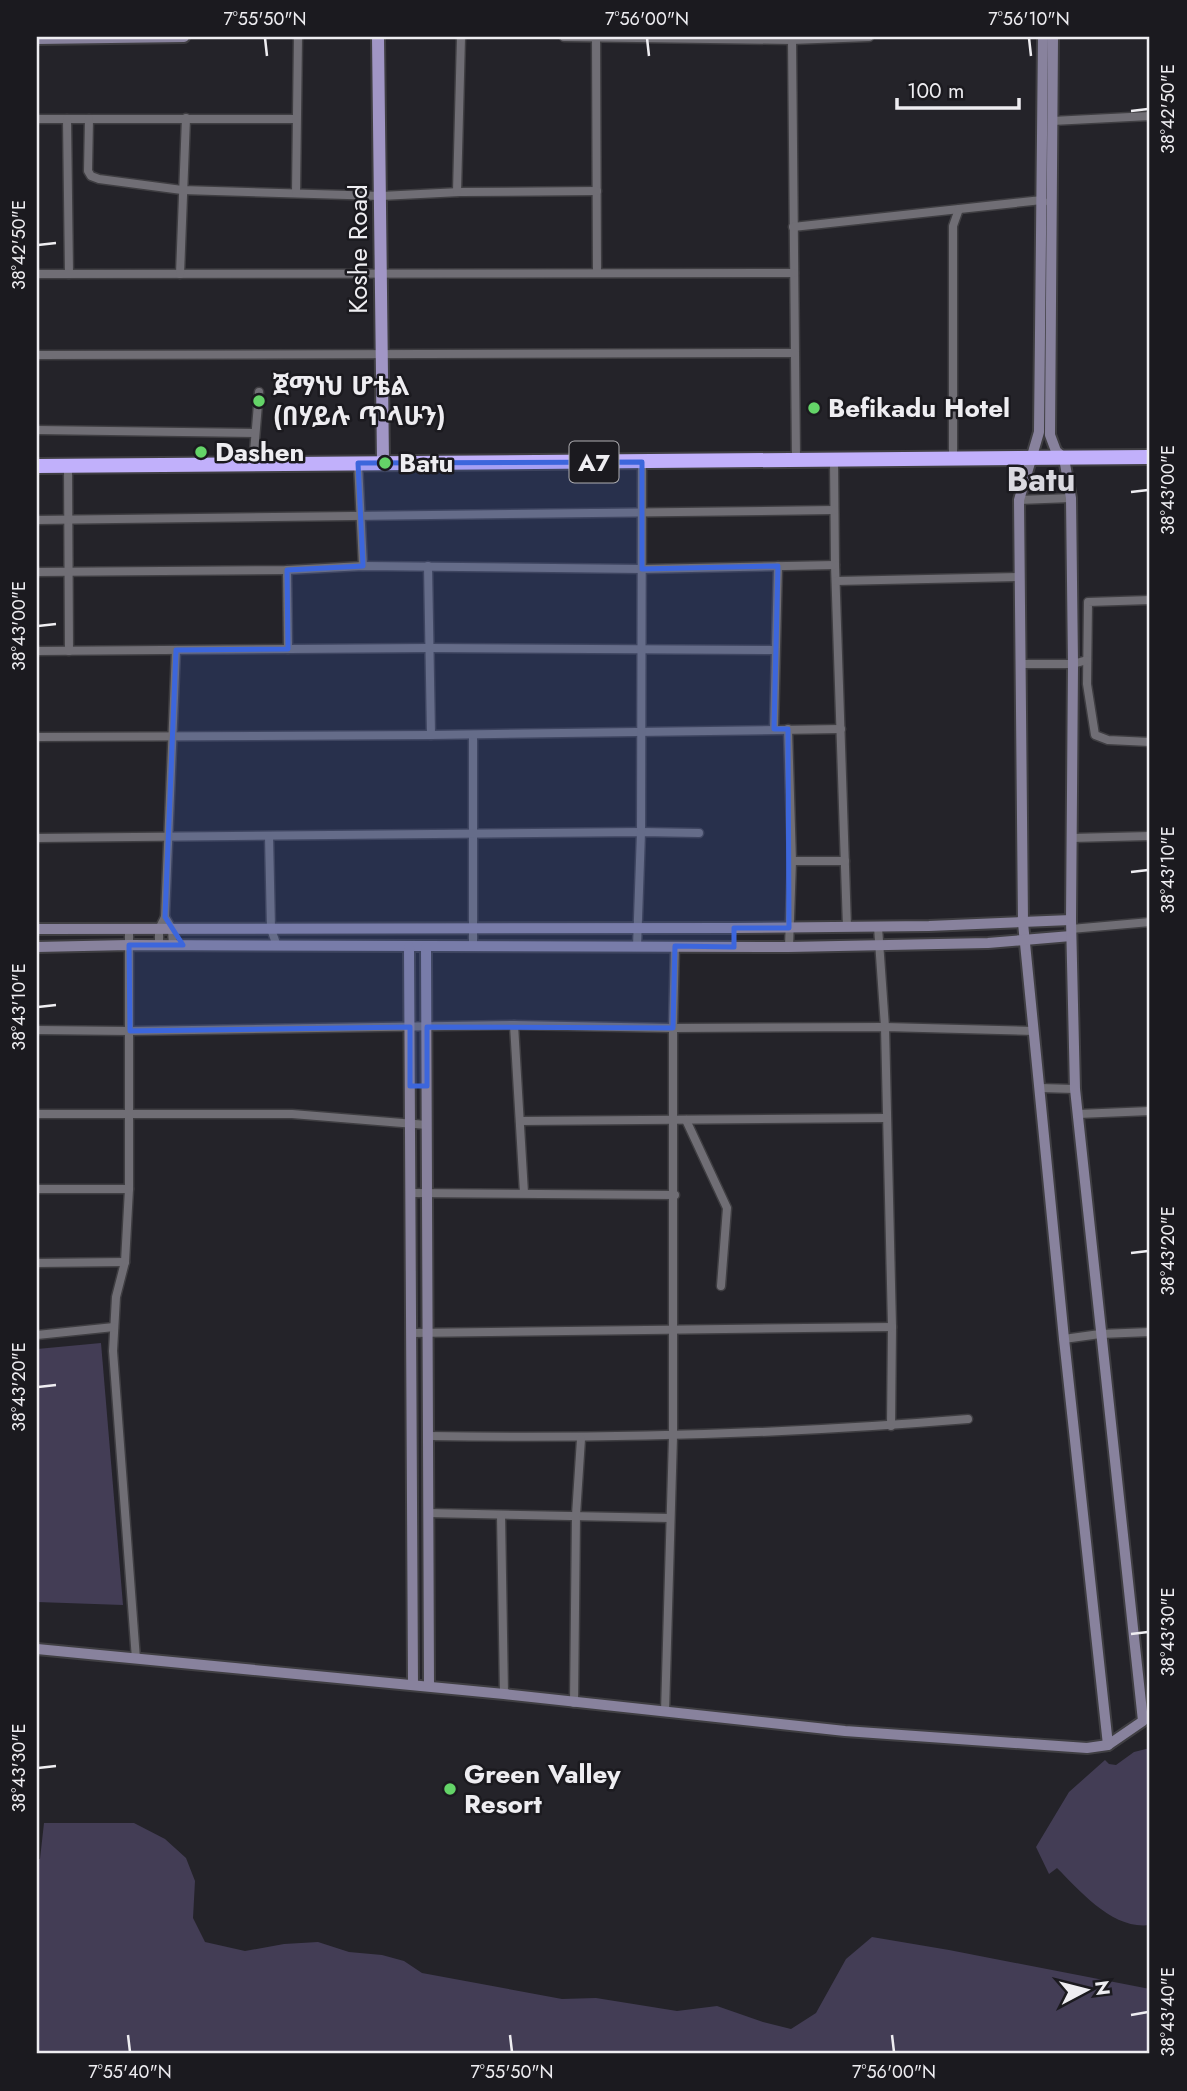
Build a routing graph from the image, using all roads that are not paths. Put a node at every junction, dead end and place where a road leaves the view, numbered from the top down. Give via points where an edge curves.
1 (184, 37) edge
2 (298, 37) edge
3 (378, 37) edge
4 (461, 37) edge
5 (564, 37) edge
6 (596, 37) edge
7 (869, 37) edge
8 (1043, 37) edge
9 (1053, 37) edge
10 (54, 38) edge
11 (37, 39) edge
12 (792, 40) junction
13 (1150, 116) edge
14 (186, 118) junction
15 (37, 119) edge
16 (67, 119) junction
17 (89, 119) junction
18 (296, 119) junction
19 (1052, 121) junction
20 (182, 190) junction
21 (597, 191) junction
22 (296, 192) junction
23 (457, 192) junction
24 (381, 196) junction
25 (1042, 200) junction
26 (959, 209) junction
27 (1052, 210) junction
28 (944, 211) junction
29 (953, 226) junction
30 (793, 227) junction
31 (380, 272) junction
32 (597, 272) junction
33 (794, 273) junction
34 (37, 274) edge
35 (69, 274) junction
36 (180, 274) junction
37 (794, 354) junction
38 (37, 355) edge
39 (381, 355) junction
40 (258, 392) dead end
41 (37, 430) edge
42 (255, 433) junction
43 (1150, 457) edge
44 (953, 458) junction
45 (1065, 458) junction
46 (796, 459) junction
47 (1030, 459) junction
48 (834, 460) junction
49 (383, 462) junction
50 (642, 462) junction
51 (358, 463) junction
52 (253, 464) junction
53 (37, 466) edge
54 (68, 466) junction
55 (1071, 498) junction
56 (1019, 500) junction
57 (834, 510) junction
58 (642, 513) junction
59 (359, 515) junction
60 (37, 520) edge
61 (68, 520) junction
62 (835, 565) junction
63 (363, 566) junction
64 (428, 566) junction
65 (778, 566) junction
66 (642, 569) junction
67 (287, 570) junction
68 (37, 572) edge
69 (68, 572) junction
70 (1020, 577) junction
71 (836, 581) junction
72 (1150, 600) edge
73 (429, 648) junction
74 (288, 649) junction
75 (643, 649) junction
76 (69, 650) junction
77 (176, 650) junction
78 (775, 650) junction
79 (37, 651) edge
80 (1087, 660) junction
81 (1021, 664) junction
82 (1073, 664) junction
83 (774, 729) junction
84 (788, 729) junction
85 (841, 729) junction
86 (642, 732) junction
87 (473, 734) junction
88 (431, 735) junction
89 (37, 737) edge
90 (174, 737) junction
91 (1150, 742) edge
92 (641, 832) junction
93 (472, 833) junction
94 (699, 833) dead end
95 (170, 836) junction
96 (269, 836) junction
97 (1150, 836) edge
98 (37, 838) edge
99 (1071, 838) junction
100 (792, 861) junction
101 (845, 861) junction
102 (165, 917) junction
103 (1023, 922) junction
104 (1150, 922) edge
105 (988, 924) junction
106 (929, 926) junction
107 (473, 927) junction
108 (847, 927) junction
109 (878, 927) junction
110 (353, 928) junction
111 (560, 928) junction
112 (637, 928) junction
113 (658, 928) junction
114 (734, 928) junction
115 (789, 928) junction
116 (1071, 928) junction
117 (37, 929) edge
118 (50, 929) junction
119 (129, 929) junction
120 (159, 929) junction
121 (173, 929) junction
122 (216, 929) junction
123 (271, 929) junction
124 (1025, 940) junction
125 (988, 943) junction
126 (129, 945) junction
127 (159, 945) junction
128 (929, 945) junction
129 (173, 946) junction
130 (277, 946) junction
131 (353, 946) junction
132 (473, 946) junction
133 (658, 946) junction
134 (879, 946) junction
135 (37, 947) edge
136 (50, 947) junction
137 (215, 947) junction
138 (409, 947) junction
139 (426, 947) junction
140 (559, 947) junction
141 (637, 947) junction
142 (675, 947) junction
143 (734, 947) junction
144 (789, 947) junction
145 (514, 1025) junction
146 (410, 1027) junction
147 (426, 1027) junction
148 (885, 1027) junction
149 (673, 1028) junction
150 (37, 1030) edge
151 (130, 1031) junction
152 (1034, 1031) junction
153 (410, 1086) junction
154 (427, 1086) junction
155 (1040, 1088) junction
156 (1075, 1089) junction
157 (1150, 1111) edge
158 (37, 1114) edge
159 (129, 1114) junction
160 (1078, 1114) junction
161 (886, 1118) junction
162 (673, 1120) junction
163 (520, 1121) junction
164 (686, 1121) junction
165 (410, 1122) junction
166 (427, 1125) junction
167 (37, 1189) edge
168 (129, 1189) junction
169 (411, 1193) junction
170 (427, 1193) junction
171 (524, 1193) junction
172 (675, 1195) junction
173 (125, 1262) junction
174 (37, 1263) edge
175 (721, 1286) dead end
176 (114, 1327) junction
177 (892, 1327) junction
178 (673, 1330) junction
179 (1150, 1332) edge
180 (428, 1333) junction
181 (411, 1334) junction
182 (1100, 1334) junction
183 (37, 1335) edge
184 (1064, 1339) junction
185 (968, 1419) dead end
186 (891, 1426) junction
187 (428, 1436) junction
188 (673, 1437) junction
189 (581, 1438) junction
190 (428, 1513) junction
191 (501, 1515) junction
192 (576, 1515) junction
193 (670, 1518) junction
194 (37, 1649) edge
195 (136, 1659) junction
196 (413, 1685) junction
197 (429, 1686) junction
198 (503, 1694) junction
199 (574, 1703) junction
200 (665, 1712) junction
201 (1147, 1721) edge
202 (1108, 1745) junction

1 - 10 street
2 - 18 street
3 - 24 main road, Koshe Road
4 - 23 street
5 - 6 street
6 - 12 street
6 - 21 street
7 - 12 street
8 - 25 street
9 - 19 street
10 - 11 street
12 - 30 street
13 - 19 street
14 - 17 street
14 - 18 street
14 - 20 street
15 - 16 street
16 - 17 street
16 - 35 street
17 - 20 street via 86,160 91,176
18 - 22 street
19 - 27 street
20 - 22 street
20 - 36 street
21 - 23 street
21 - 32 street
22 - 24 street
23 - 24 street
24 - 31 main road, Koshe Road
25 - 26 street
25 - 27 street
25 - 47 street via 1039,432
26 - 28 street
26 - 29 street
27 - 45 street via 1050,435 1056,451
28 - 29 street
28 - 30 street
29 - 44 street
30 - 33 street
31 - 32 street
31 - 36 street
31 - 39 main road, Koshe Road
32 - 33 street
33 - 37 street
34 - 35 street
35 - 36 street
37 - 39 street
37 - 46 street
38 - 39 street
39 - 49 main road, Koshe Road
40 - 42 street
41 - 42 street
42 - 52 street
43 - 45 highway, A7
44 - 47 highway, A7
44 - 48 highway, A7
45 - 47 highway, A7
45 - 55 street
46 - 48 highway, A7
46 - 50 highway, A7
47 - 56 street
48 - 57 street
49 - 50 highway, A7
49 - 51 highway, A7
50 - 58 street
51 - 52 highway, A7
51 - 59 street
52 - 54 highway, A7
53 - 54 highway, A7
54 - 61 street
55 - 56 street
55 - 82 street
56 - 70 street
57 - 58 street
57 - 62 street
58 - 59 street
58 - 66 street
59 - 61 street
59 - 63 street
60 - 61 street
61 - 69 street
62 - 65 street
62 - 71 street
63 - 64 street
63 - 67 street
64 - 66 street
64 - 73 street
65 - 66 street
65 - 78 street
66 - 75 street
67 - 69 street
67 - 74 street
68 - 69 street
69 - 76 street
70 - 71 street
70 - 81 street
71 - 85 street
72 - 80 street via 1088,602
73 - 74 street
73 - 75 street
73 - 88 street
74 - 77 street
75 - 78 street
75 - 86 street
76 - 77 street
76 - 79 street
77 - 90 street
78 - 83 street
80 - 82 street
80 - 91 street via 1095,735
81 - 82 street
81 - 103 street
82 - 99 street
83 - 84 street
83 - 86 street
84 - 85 street
84 - 100 street
85 - 101 street
86 - 87 street
86 - 92 street
87 - 88 street
87 - 93 street
88 - 90 street
89 - 90 street
90 - 95 street
92 - 93 street
92 - 94 street
92 - 112 street
93 - 96 street
93 - 107 street
95 - 96 street
95 - 98 street
95 - 102 street
96 - 123 street
97 - 99 street
99 - 116 street
100 - 101 street
100 - 115 street
101 - 108 street
102 - 120 street
102 - 121 street
103 - 105 street
103 - 116 street
103 - 124 street
104 - 116 street
105 - 106 street
105 - 125 street
106 - 109 street
106 - 128 street
107 - 110 street
107 - 111 street
107 - 132 street
108 - 109 street
108 - 115 street
109 - 134 street
110 - 123 street
110 - 131 street
111 - 112 street
111 - 140 street
112 - 113 street
112 - 141 street
113 - 114 street
113 - 133 street
114 - 115 street
114 - 143 street
115 - 144 street
116 - 124 street
116 - 156 street
117 - 118 street
118 - 119 street
118 - 136 street
119 - 120 street
119 - 126 street
120 - 121 street
120 - 127 street
121 - 122 street
121 - 129 street
122 - 123 street
122 - 137 street
123 - 130 street
124 - 125 street
124 - 152 street
125 - 128 street
126 - 127 street
126 - 136 street
126 - 151 street
127 - 129 street
128 - 134 street
129 - 137 street
130 - 131 street
130 - 137 street
131 - 138 street
132 - 139 street
132 - 140 street
133 - 141 street
133 - 142 street
134 - 144 street
134 - 148 street
135 - 136 street
138 - 139 street
138 - 146 street
139 - 147 street
140 - 141 street
142 - 143 street
142 - 149 street
143 - 144 street
145 - 147 street
145 - 149 street
145 - 163 street
146 - 147 street
146 - 151 street
146 - 153 street
147 - 154 street
148 - 149 street
148 - 152 street
148 - 161 street
149 - 162 street
150 - 151 street
151 - 159 street
152 - 155 street
153 - 154 street
153 - 165 street
154 - 166 street
155 - 156 street
155 - 184 street
156 - 160 street
157 - 160 street
158 - 159 street
159 - 165 street via 292,1114
159 - 168 street
160 - 182 street
161 - 164 street
161 - 177 street
162 - 163 street
162 - 164 street
162 - 172 street
163 - 171 street
164 - 175 street via 727,1208
165 - 166 street
165 - 169 street
166 - 170 street
167 - 168 street
168 - 173 street
169 - 170 street
169 - 181 street
170 - 171 street
170 - 180 street
171 - 172 street
172 - 178 street
173 - 174 street
173 - 176 street
176 - 183 street
176 - 195 street
177 - 178 street
177 - 186 street
178 - 180 street
178 - 188 street
179 - 182 street
180 - 181 street
180 - 187 street
181 - 196 street
182 - 184 street
182 - 201 street
184 - 202 street
185 - 186 street
186 - 188 street
187 - 189 street
187 - 190 street
188 - 189 street
188 - 193 street
189 - 192 street
190 - 191 street
190 - 197 street
191 - 192 street
191 - 198 street
192 - 193 street
192 - 199 street
193 - 200 street
194 - 195 street
195 - 196 street
196 - 197 street
197 - 198 street
198 - 199 street
199 - 200 street
200 - 202 street via 845,1731 1087,1748
201 - 202 street

